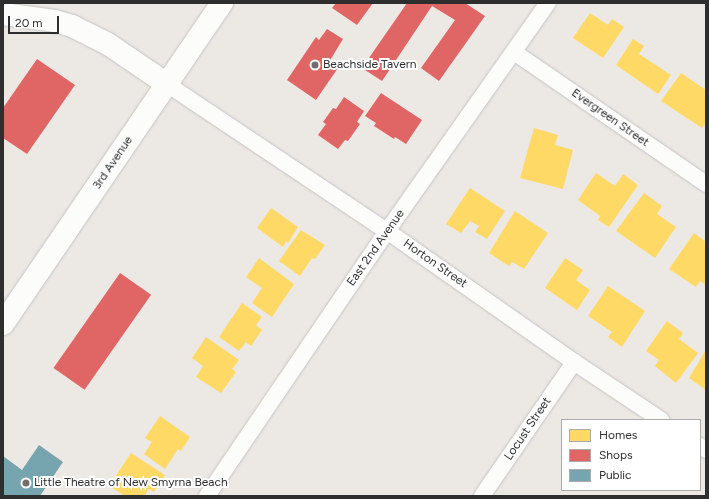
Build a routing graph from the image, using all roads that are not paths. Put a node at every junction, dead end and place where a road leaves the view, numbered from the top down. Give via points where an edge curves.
1 (222, 3) edge
2 (548, 3) edge
3 (3, 14) edge
4 (514, 52) junction
5 (167, 84) junction
6 (706, 184) edge
7 (387, 231) junction
8 (3, 324) edge
9 (574, 362) junction
10 (660, 419) edge
11 (207, 496) edge
12 (482, 496) edge

1 - 5 main road, 3rd Avenue
2 - 4 street, East 2nd Avenue
3 - 5 main road via 55,21 72,26 108,44
4 - 6 street, Evergreen Street
4 - 7 street, East 2nd Avenue
5 - 7 street, Horton Street
5 - 8 main road, 3rd Avenue
7 - 9 street, Horton Street
7 - 11 street, East 2nd Avenue
9 - 10 street, Horton Street
9 - 12 street, Locust Street

